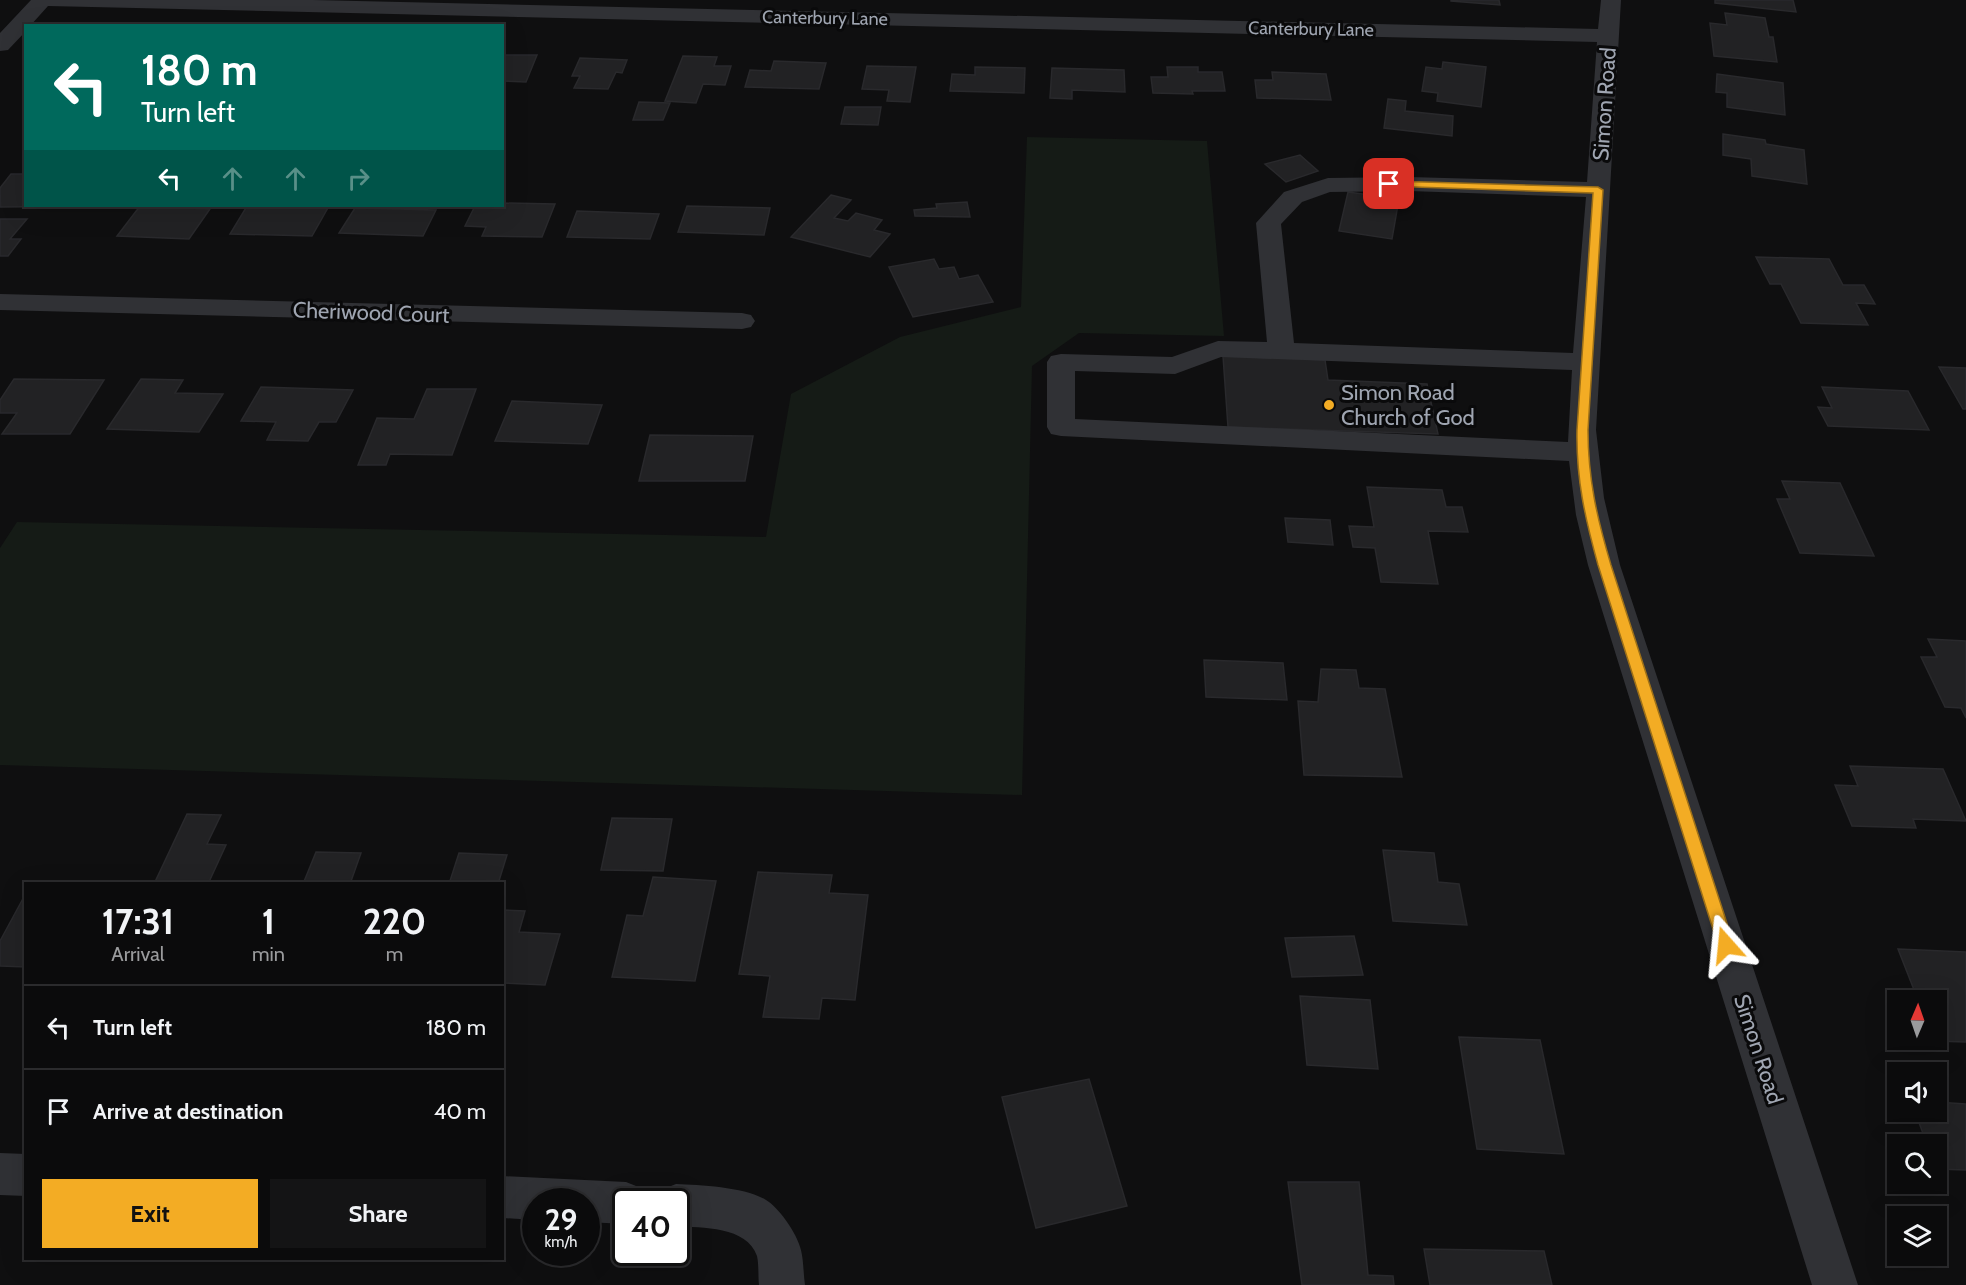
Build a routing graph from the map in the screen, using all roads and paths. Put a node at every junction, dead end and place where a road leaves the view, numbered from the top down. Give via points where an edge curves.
1 (43, 0) edge
2 (1611, 0) edge
3 (1608, 36) junction
4 (0, 45) edge
5 (1598, 190) junction
6 (0, 302) edge
7 (742, 321) dead end
8 (1281, 351) junction
9 (1587, 362) junction
10 (1582, 452) junction
11 (0, 1174) edge
12 (24, 1175) edge
13 (504, 1197) edge
14 (612, 1202) edge
15 (690, 1206) edge
16 (782, 1285) edge
17 (1834, 1285) edge

1 - 3 street, Canterbury Lane via 1175,17
1 - 4 street
2 - 3 street, Simon Road
3 - 5 street, Simon Road
5 - 8 street via 1328,185 1293,197 1268,223
5 - 9 street, Simon Road
6 - 7 street, Cheriwood Court
8 - 9 street
8 - 10 street via 1218,349 1175,366 1061,362 1061,427
9 - 10 street, Simon Road
10 - 17 street, Simon Road via 1588,509 1604,565
11 - 12 street
13 - 14 street
15 - 16 street via 752,1216 778,1246

